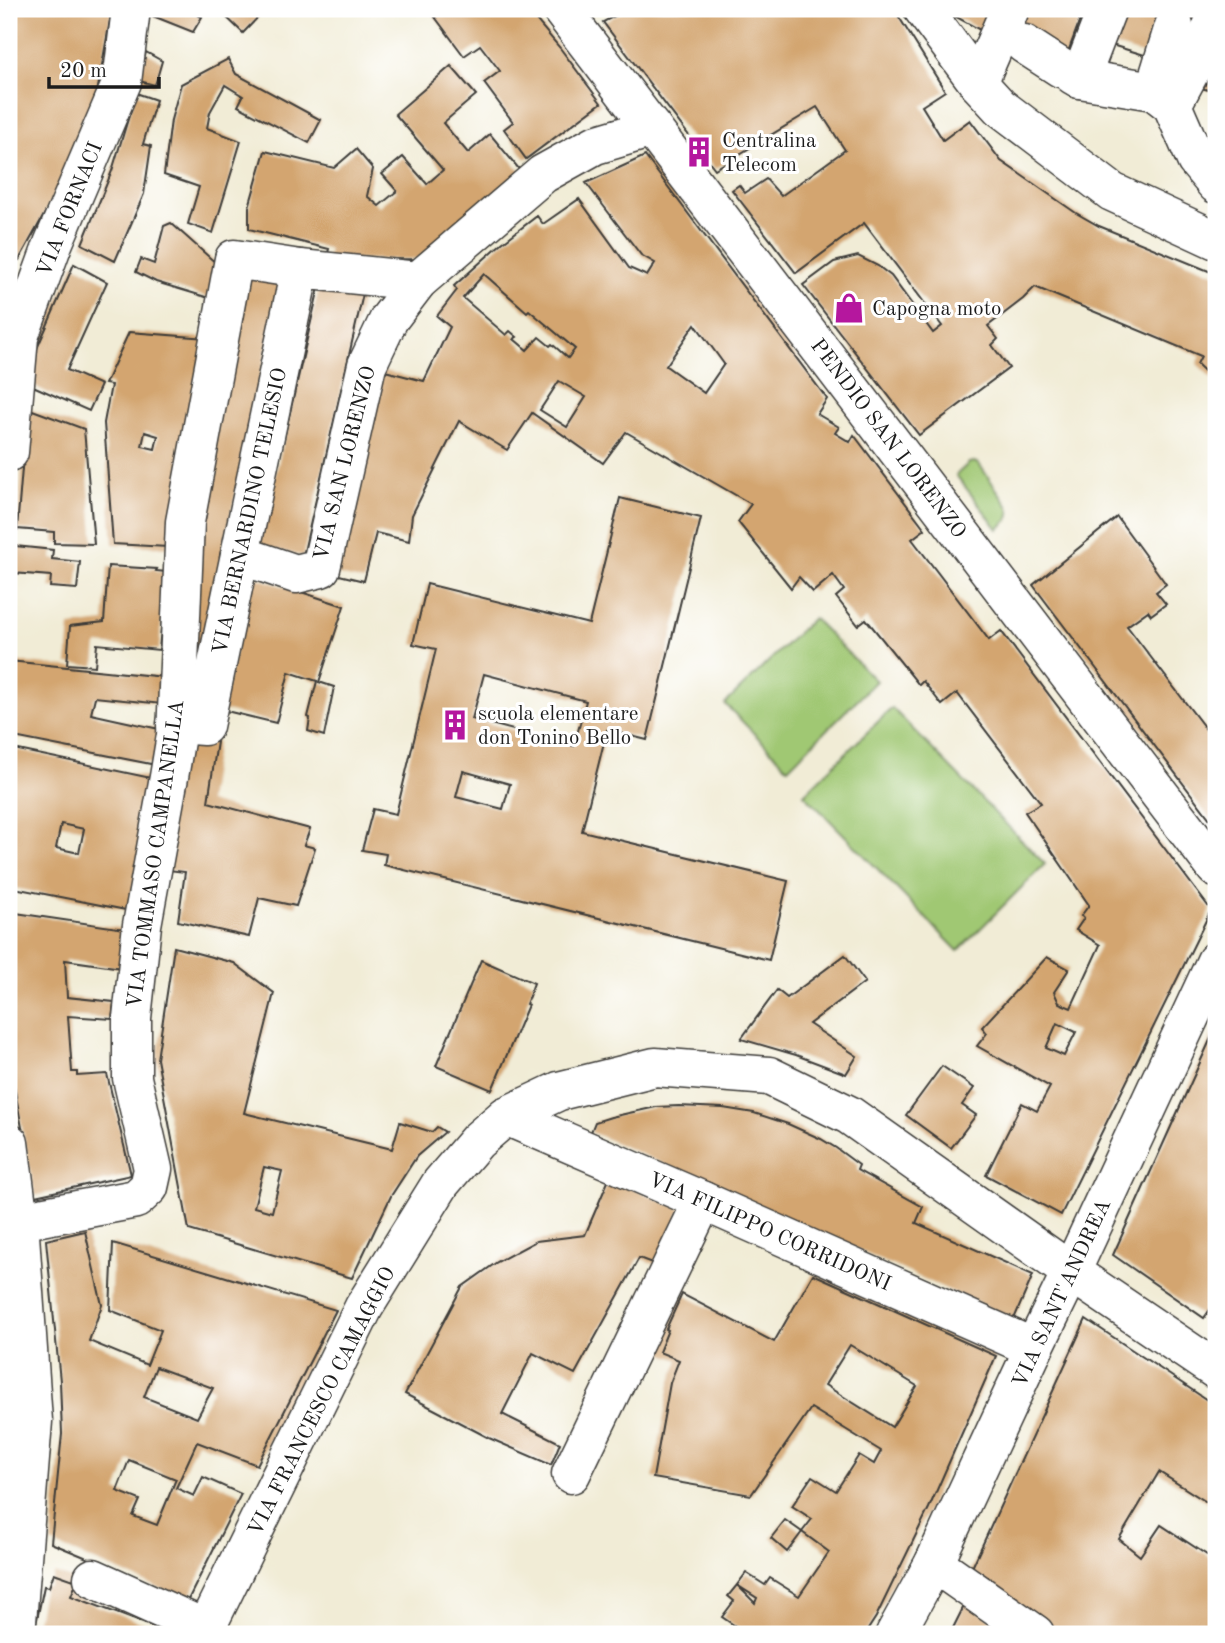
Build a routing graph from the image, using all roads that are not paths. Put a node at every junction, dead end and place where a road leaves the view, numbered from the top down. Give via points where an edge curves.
1 (131, 9) edge
2 (561, 9) edge
3 (923, 9) edge
4 (1107, 9) edge
5 (1216, 15) edge
6 (1174, 26) dead end
7 (1011, 30) edge
8 (1072, 74) junction
9 (978, 83) junction
10 (1163, 98) junction
11 (652, 128) junction
12 (1210, 158) edge
13 (1216, 240) edge
14 (300, 269) junction
15 (418, 281) junction
16 (9, 452) edge
17 (240, 555) junction
18 (176, 724) junction
19 (1216, 867) edge
20 (1216, 961) edge
21 (506, 1116) junction
22 (9, 1143) edge
23 (704, 1201) junction
24 (19, 1221) junction
25 (1072, 1272) junction
26 (1034, 1348) junction
27 (1216, 1370) edge
28 (572, 1474) dead end
29 (934, 1563) junction
30 (93, 1578) dead end
31 (14, 1589) edge
32 (900, 1630) edge
33 (205, 1632) edge
34 (16, 1634) edge
35 (1035, 1634) edge

1 - 16 street, VIA FORNACI via 122,82 19,337
2 - 11 street, PENDIO SAN LORENZO
3 - 9 street
4 - 8 street
5 - 10 street via 1208,38
6 - 10 street
7 - 8 street
7 - 9 street
8 - 10 street
9 - 13 street via 1000,107 1112,192
10 - 12 street
11 - 15 street, VIA SAN LORENZO via 595,145 543,174
11 - 19 street, PENDIO SAN LORENZO
14 - 15 street
14 - 17 street, VIA BERNARDINO TELESIO
14 - 18 street, VIA TOMMASO CAMPANELLA via 234,260 185,522
15 - 17 street, VIA SAN LORENZO via 389,319 367,365 321,568 296,574
17 - 18 street, VIA BERNARDINO TELESIO via 204,726
18 - 24 street, VIA TOMMASO CAMPANELLA via 142,925 132,1018 132,1078 153,1169 149,1187 136,1199
20 - 25 street, VIA SANT'ANDREA
21 - 23 street, VIA FILIPPO CORRIDONI
21 - 25 street, VIA FRANCESCO CAMAGGIO via 559,1091 655,1067 769,1076 849,1115
21 - 33 street, VIA FRANCESCO CAMAGGIO via 441,1183 365,1307
22 - 24 street
23 - 26 street, VIA FILIPPO CORRIDONI
23 - 28 street
24 - 31 street via 33,1421
25 - 26 street, VIA SANT'ANDREA
25 - 27 street, VIA FRANCESCO CAMAGGIO
26 - 29 street, VIA SANT'ANDREA
29 - 32 street, VIA SANT'ANDREA
29 - 35 street
30 - 33 street
31 - 34 street

